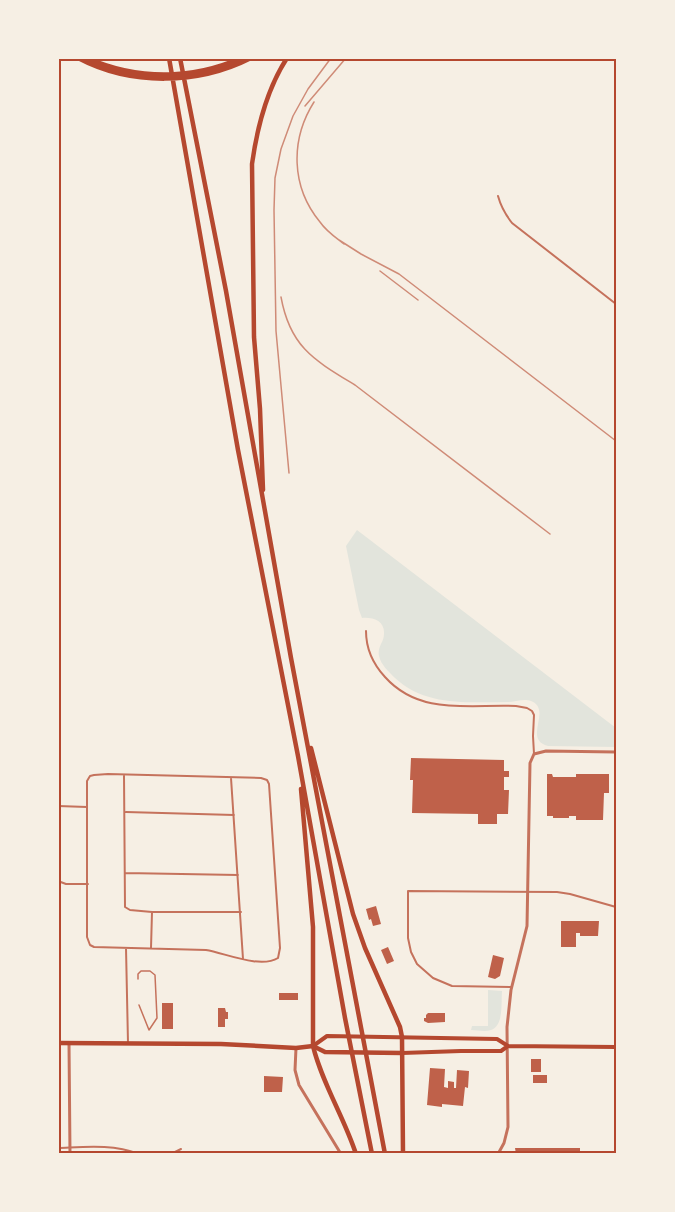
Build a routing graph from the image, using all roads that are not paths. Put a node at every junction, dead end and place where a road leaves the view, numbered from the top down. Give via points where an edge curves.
1 (78, 58) edge
2 (87, 58) edge
3 (167, 58) edge
4 (180, 58) edge
5 (241, 58) edge
6 (251, 58) edge
7 (287, 58) edge
8 (198, 74) junction
9 (159, 77) junction
10 (498, 196) dead end
11 (616, 304) edge
12 (264, 508) junction
13 (366, 631) dead end
14 (299, 697) junction
15 (616, 752) edge
16 (534, 754) junction
17 (298, 756) junction
18 (124, 775) junction
19 (231, 778) junction
20 (58, 806) edge
21 (87, 807) junction
22 (124, 812) junction
23 (234, 815) junction
24 (125, 873) junction
25 (238, 875) junction
26 (58, 881) edge
27 (88, 884) junction
28 (528, 892) junction
29 (616, 907) edge
30 (152, 912) junction
31 (241, 912) junction
32 (126, 948) junction
33 (152, 948) junction
34 (243, 959) junction
35 (138, 979) dead end
36 (512, 987) junction
37 (138, 1005) dead end
38 (402, 1037) junction
39 (58, 1043) edge
40 (69, 1043) junction
41 (128, 1043) junction
42 (313, 1046) junction
43 (508, 1046) junction
44 (616, 1047) edge
45 (296, 1048) junction
46 (402, 1053) junction
47 (69, 1147) junction
48 (58, 1148) edge
49 (181, 1149) dead end
50 (70, 1154) edge
51 (139, 1154) edge
52 (171, 1154) edge
53 (341, 1154) edge
54 (356, 1154) edge
55 (372, 1154) edge
56 (385, 1154) edge
57 (402, 1154) edge
58 (498, 1154) edge

1 - 9 main road via 111,72
2 - 9 main road via 112,68
3 - 17 main road
4 - 12 main road
5 - 8 main road
6 - 8 main road via 225,69
7 - 12 main road via 261,117 252,164 254,316
8 - 9 main road
10 - 11 street via 512,223
12 - 14 main road
13 - 16 street via 374,663 404,694 443,705 509,706 532,711
14 - 38 main road via 353,914
14 - 56 main road
15 - 16 street
16 - 28 street via 529,769
17 - 42 main road via 313,927
17 - 55 main road
18 - 19 street
18 - 21 street via 90,776
18 - 22 street
19 - 23 street
19 - 34 street via 261,778 269,784 280,936 280,954 275,961
20 - 21 street
21 - 27 street
22 - 23 street
22 - 24 street
23 - 25 street
24 - 25 street
24 - 30 street via 125,907
25 - 31 street
26 - 27 street
27 - 32 street via 88,944
28 - 29 street via 563,893
28 - 36 street via 526,926
28 - 36 street via 408,891 408,938 417,964 433,978 452,986
30 - 31 street
30 - 33 street
31 - 34 street
32 - 33 street
32 - 41 street
33 - 34 street via 206,950
35 - 37 lane via 141,971 155,975 156,1018 149,1030
36 - 43 street
38 - 42 main road via 327,1036
38 - 43 main road via 497,1039
38 - 46 main road
39 - 40 main road
40 - 41 main road
40 - 47 street
41 - 45 main road
42 - 45 main road
42 - 46 main road via 325,1052
42 - 54 main road
43 - 44 main road
43 - 46 main road via 501,1051
43 - 58 street via 508,1127
45 - 53 street via 299,1085
46 - 57 main road
47 - 48 street
47 - 50 street
47 - 51 street via 117,1147
49 - 52 street

